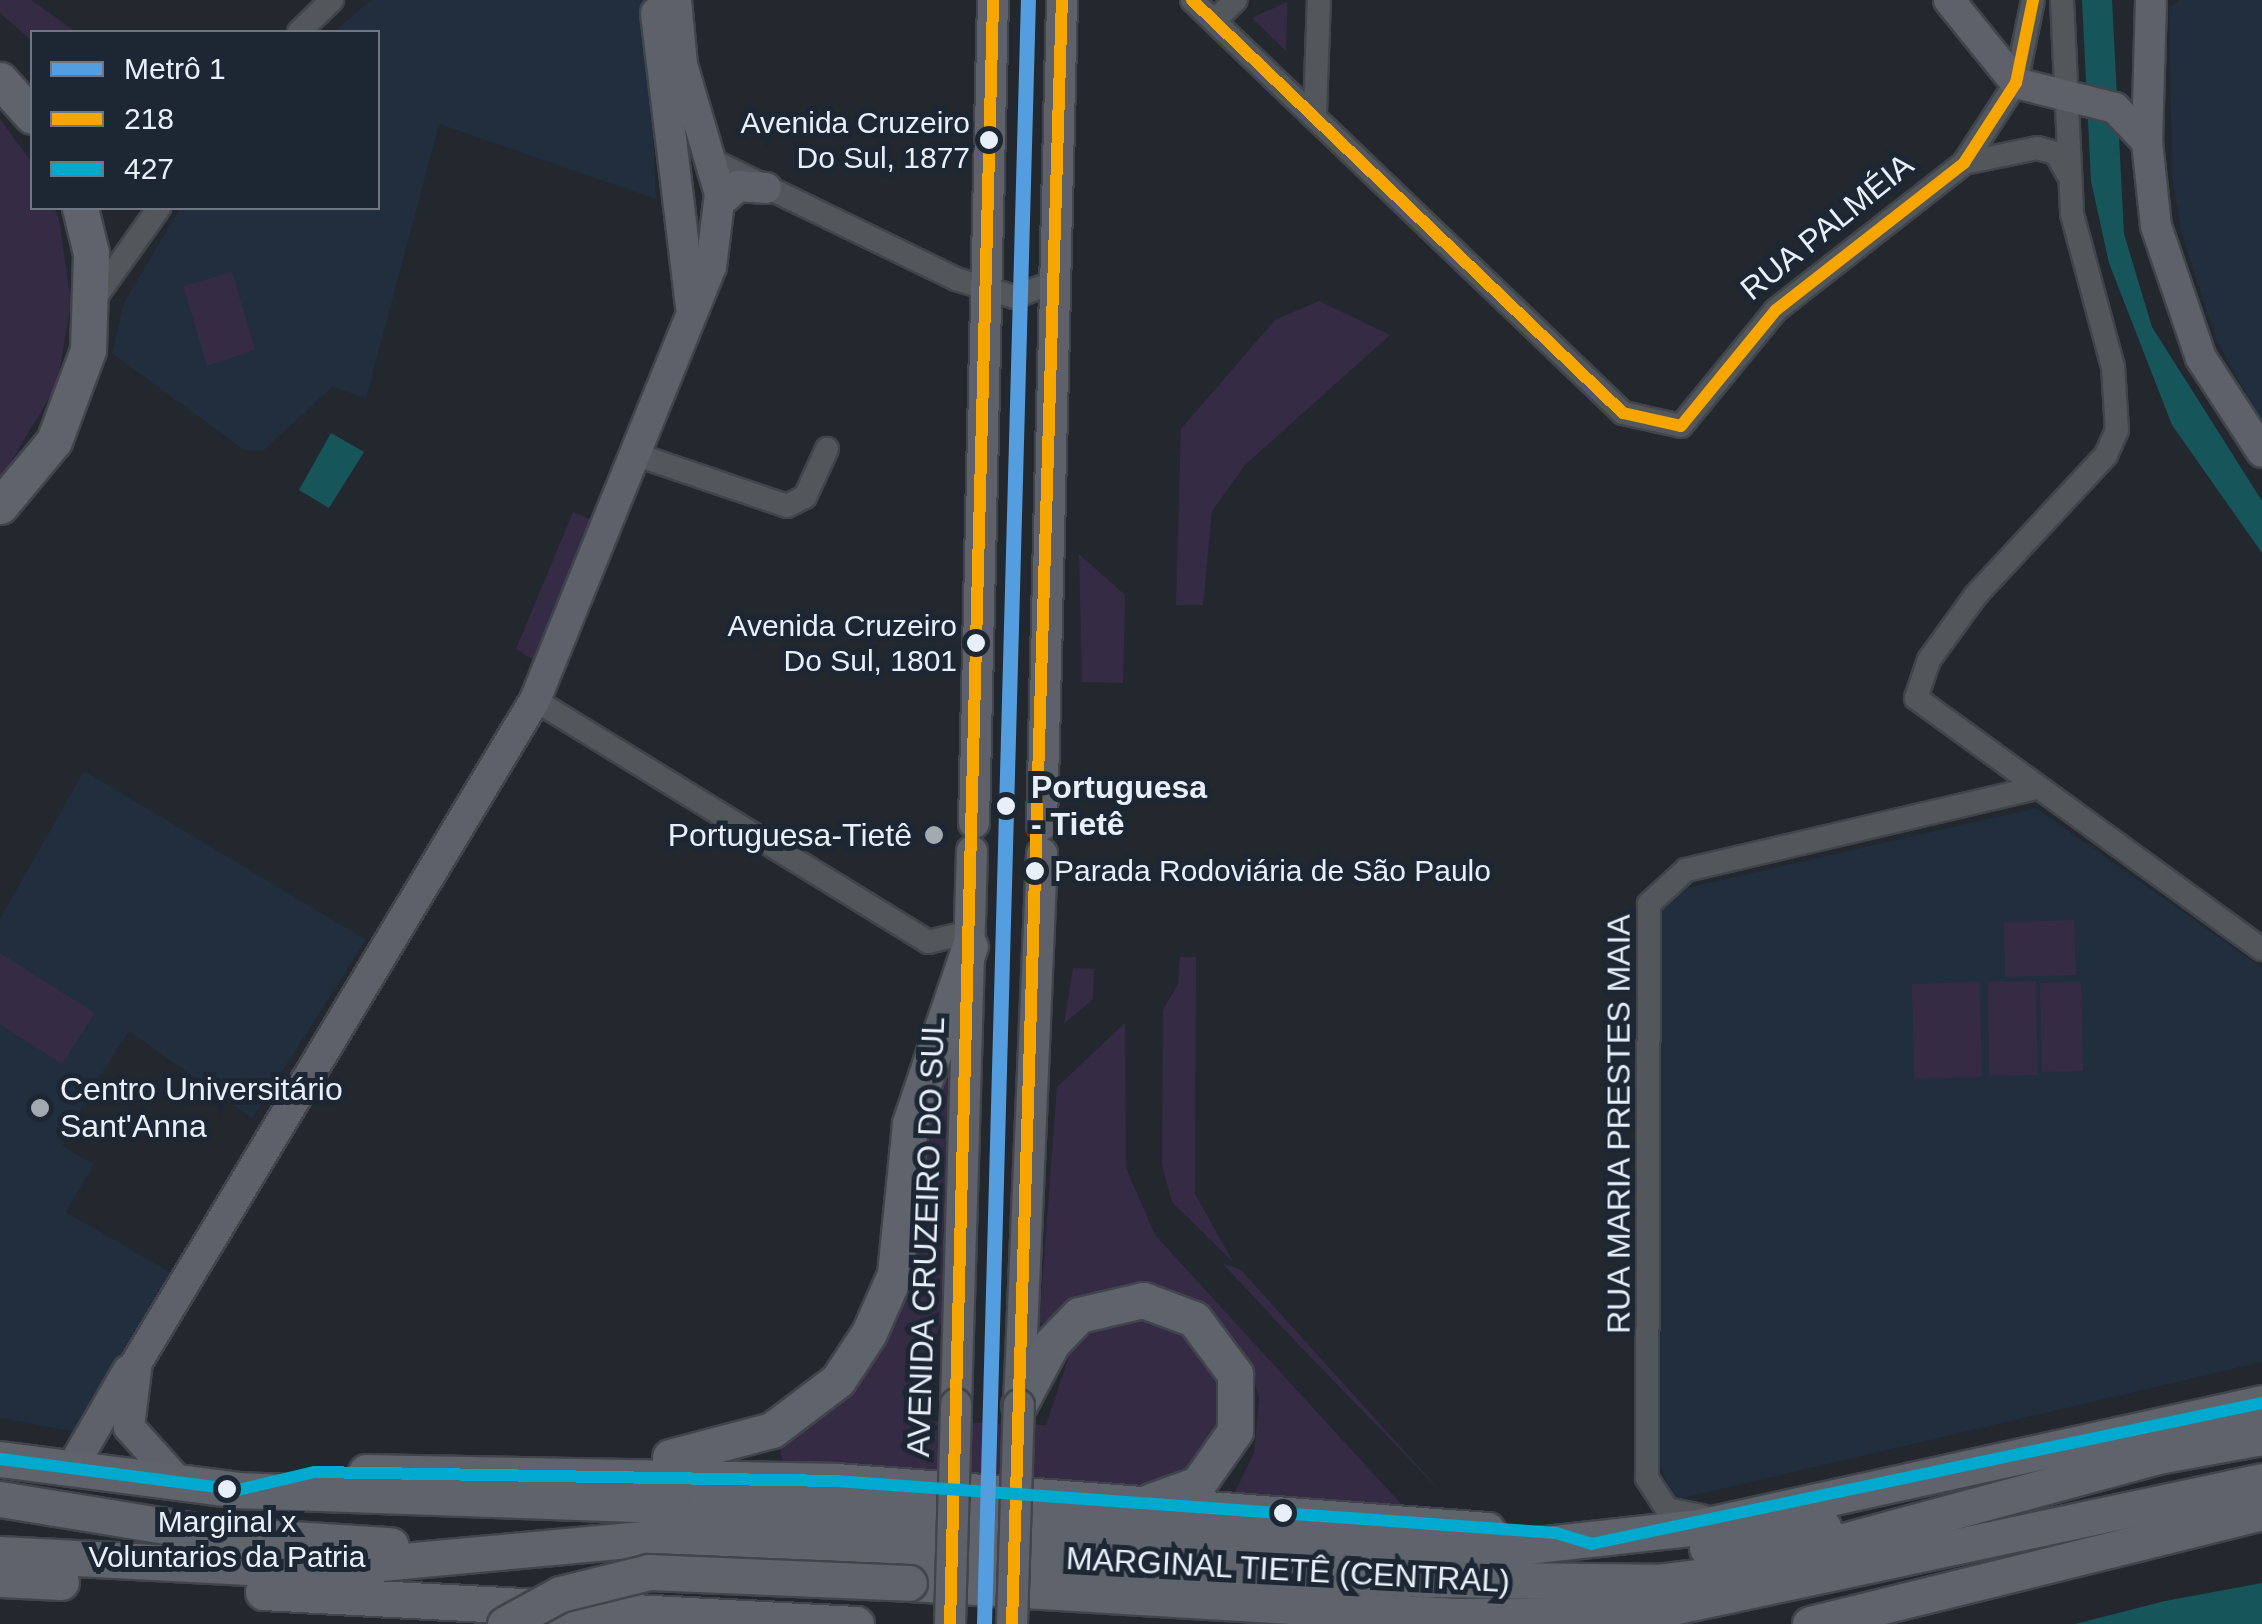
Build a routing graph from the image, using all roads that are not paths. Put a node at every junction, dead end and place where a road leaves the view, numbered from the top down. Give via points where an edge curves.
1 (332, 0) edge
2 (656, 0) edge
3 (676, 0) edge
4 (993, 0) edge
5 (1062, 0) edge
6 (1192, 0) edge
7 (1236, 0) edge
8 (1319, 0) edge
9 (1949, 0) edge
10 (2033, 0) edge
11 (2062, 0) edge
12 (2150, 0) edge
13 (1214, 20) junction
14 (300, 30) edge
15 (0, 80) edge
16 (2016, 83) junction
17 (2075, 101) junction
18 (668, 105) junction
19 (1315, 112) junction
20 (30, 114) edge
21 (2144, 138) junction
22 (711, 160) junction
23 (1964, 163) junction
24 (2068, 175) junction
25 (766, 188) junction
26 (721, 202) junction
27 (80, 210) edge
28 (157, 210) edge
29 (1058, 281) junction
30 (986, 289) junction
31 (94, 301) junction
32 (691, 308) junction
33 (827, 449) dead end
34 (2262, 452) edge
35 (640, 456) junction
36 (0, 506) edge
37 (535, 700) junction
38 (2032, 788) junction
39 (970, 939) junction
40 (2262, 950) edge
41 (137, 1362) junction
42 (2262, 1404) edge
43 (1020, 1405) junction
44 (2262, 1437) edge
45 (2051, 1448) junction
46 (2262, 1458) edge
47 (0, 1460) edge
48 (70, 1471) junction
49 (590, 1472) junction
50 (2262, 1481) edge
51 (181, 1485) junction
52 (238, 1490) junction
53 (0, 1500) edge
54 (477, 1500) junction
55 (1134, 1506) junction
56 (1761, 1512) junction
57 (2262, 1512) edge
58 (87, 1515) junction
59 (1591, 1544) junction
60 (0, 1554) edge
61 (1944, 1554) junction
62 (419, 1564) junction
63 (1331, 1574) junction
64 (0, 1579) edge
65 (1578, 1584) junction
66 (1640, 1614) junction
67 (506, 1624) edge
68 (856, 1624) edge
69 (950, 1624) edge
70 (1012, 1624) edge
71 (1810, 1624) edge

1 - 14 street
2 - 18 main road
3 - 22 main road via 682,64
4 - 30 main road, AVENIDA CRUZEIRO DO SUL
5 - 29 main road
6 - 13 street
7 - 13 street
8 - 19 street
9 - 16 main road
10 - 16 street
11 - 17 street
12 - 21 main road
13 - 19 street
15 - 20 highway
16 - 17 main road
16 - 23 street, RUA PALMÉIA
17 - 21 main road via 2126,114
17 - 24 street
18 - 22 main road
18 - 32 main road
19 - 23 street, RUA PALMÉIA via 1623,413 1681,426 1776,310
21 - 34 main road via 2175,297 2201,358
22 - 25 street
22 - 26 main road
23 - 24 street via 2037,148 2056,154
24 - 38 street via 2121,404 2117,430 2095,468 1976,595 1929,660 1916,698
25 - 26 main road via 738,186
25 - 30 street
26 - 32 main road via 711,267
27 - 31 highway
28 - 31 street
29 - 30 street via 1026,296
29 - 43 main road
30 - 39 main road, AVENIDA CRUZEIRO DO SUL
31 - 36 highway via 75,397 54,441
32 - 35 main road
33 - 35 street via 805,497 787,506
35 - 37 main road
37 - 39 street via 928,942
37 - 41 main road
38 - 40 street
38 - 56 street, RUA MARIA PRESTES MAIA via 1686,870 1657,890 1646,920 1647,1478 1676,1514
39 - 49 highway via 910,1123 895,1274 838,1380 739,1444
39 - 69 main road, AVENIDA CRUZEIRO DO SUL, bridge
41 - 48 main road
41 - 51 main road via 129,1427
42 - 45 highway
43 - 55 highway via 1052,1343 1079,1315 1143,1300 1194,1319 1235,1374 1235,1431 1198,1484
43 - 70 main road, bridge
44 - 65 highway, MARGINAL TIETÊ (CENTRAL) via 2158,1456 1722,1574
45 - 56 highway
45 - 65 highway via 2030,1472 1823,1527 1607,1566
46 - 61 highway via 1974,1530
47 - 48 highway
48 - 51 highway
49 - 52 highway via 316,1472
49 - 55 highway
50 - 61 highway
51 - 52 highway
52 - 54 highway
53 - 58 highway
54 - 58 highway via 456,1515 368,1521 110,1505
54 - 59 highway via 793,1510 1409,1551
55 - 59 highway via 1556,1534
56 - 59 highway
57 - 71 highway
58 - 62 highway via 274,1541 398,1546
60 - 62 highway, MARGINAL TIETÊ (CENTRAL) via 165,1569
61 - 66 highway
62 - 63 highway, MARGINAL TIETÊ (CENTRAL) via 663,1537
63 - 65 highway, MARGINAL TIETÊ (CENTRAL)
63 - 66 highway via 1360,1590 1562,1600
64 - 68 highway
66 - 67 highway, bridge via 1456,1616 649,1572 560,1594

